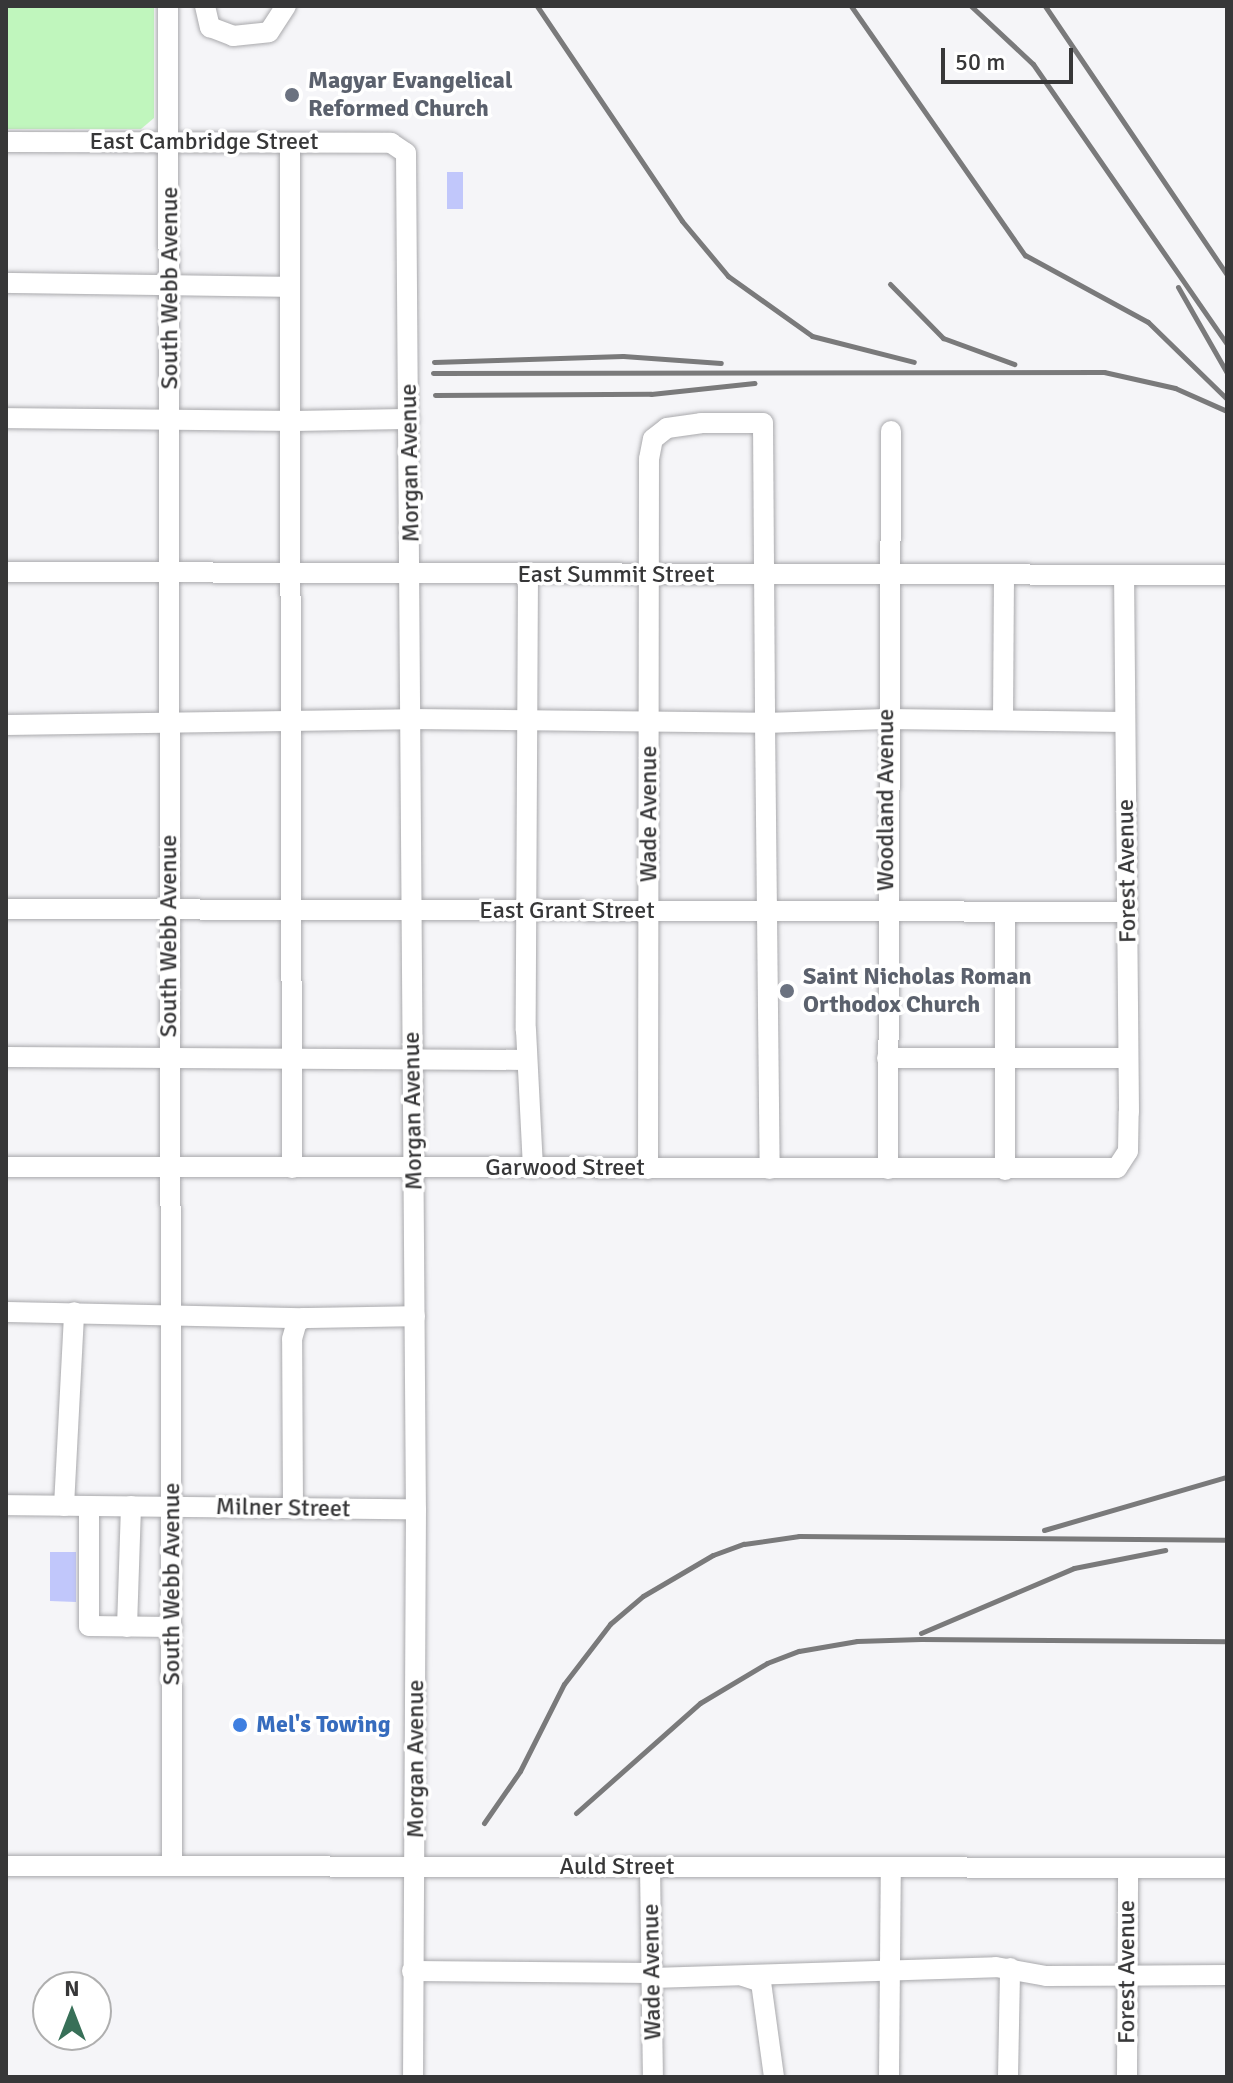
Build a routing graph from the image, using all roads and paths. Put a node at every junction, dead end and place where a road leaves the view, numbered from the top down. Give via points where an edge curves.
1 (168, 6) edge
2 (205, 6) edge
3 (286, 6) edge
4 (6, 142) edge
5 (170, 143) junction
6 (290, 143) junction
7 (401, 146) joint
8 (6, 283) edge
9 (170, 286) junction
10 (289, 287) junction
11 (6, 418) edge
12 (409, 419) junction
13 (170, 421) junction
14 (290, 421) junction
15 (891, 431) dead end
16 (6, 572) edge
17 (169, 573) junction
18 (290, 574) junction
19 (411, 574) junction
20 (528, 574) junction
21 (649, 575) junction
22 (765, 575) junction
23 (887, 575) junction
24 (1227, 575) edge
25 (1004, 576) junction
26 (1124, 576) junction
27 (411, 719) junction
28 (886, 719) junction
29 (1003, 719) junction
30 (289, 720) junction
31 (529, 720) junction
32 (648, 720) junction
33 (169, 721) junction
34 (1125, 722) junction
35 (765, 723) junction
36 (6, 725) edge
37 (6, 909) edge
38 (168, 910) junction
39 (292, 911) junction
40 (412, 911) junction
41 (530, 911) junction
42 (650, 911) junction
43 (769, 911) junction
44 (886, 912) junction
45 (1005, 912) junction
46 (1127, 912) junction
47 (411, 1056) junction
48 (6, 1057) edge
49 (293, 1058) junction
50 (887, 1058) junction
51 (1005, 1058) junction
52 (1128, 1058) junction
53 (169, 1059) junction
54 (526, 1060) junction
55 (1122, 1165) joint
56 (6, 1167) edge
57 (170, 1168) junction
58 (292, 1168) junction
59 (413, 1168) junction
60 (533, 1168) junction
61 (648, 1169) junction
62 (770, 1169) junction
63 (888, 1169) junction
64 (1005, 1170) junction
65 (6, 1312) edge
66 (74, 1312) junction
67 (171, 1312) junction
68 (415, 1316) junction
69 (304, 1318) junction
70 (6, 1505) edge
71 (64, 1506) junction
72 (89, 1506) junction
73 (131, 1506) junction
74 (172, 1507) junction
75 (293, 1508) junction
76 (416, 1509) junction
77 (127, 1627) junction
78 (172, 1627) junction
79 (6, 1866) edge
80 (172, 1866) junction
81 (414, 1867) junction
82 (650, 1867) junction
83 (891, 1867) junction
84 (1128, 1868) junction
85 (1227, 1868) edge
86 (1010, 1968) junction
87 (412, 1971) junction
88 (890, 1973) junction
89 (739, 1975) junction
90 (1128, 1975) junction
91 (1227, 1975) edge
92 (652, 1976) junction
93 (413, 2077) edge
94 (653, 2077) edge
95 (774, 2077) edge
96 (889, 2077) edge
97 (1008, 2077) edge
98 (1127, 2077) edge

1 - 5 street, South Webb Avenue
2 - 3 street via 210,27 233,36 269,32
4 - 5 street, East Cambridge Street
5 - 6 street, East Cambridge Street
5 - 9 street, South Webb Avenue
6 - 7 street, East Cambridge Street
6 - 10 street
7 - 12 street, Morgan Avenue via 409,165
8 - 9 street
9 - 10 street
9 - 13 street, South Webb Avenue
10 - 14 street
11 - 13 street
12 - 14 street
12 - 19 street, Morgan Avenue
13 - 14 street
13 - 17 street, South Webb Avenue
14 - 18 street
15 - 23 street, Woodland Avenue
16 - 17 street, East Summit Street
17 - 18 street, East Summit Street
17 - 33 street, South Webb Avenue
18 - 19 street, East Summit Street
18 - 30 street
19 - 20 street, East Summit Street
19 - 27 street, Morgan Avenue
20 - 21 street, East Summit Street
20 - 31 street
21 - 22 street, East Summit Street
21 - 22 street, Wade Avenue via 653,439 667,428 763,423
21 - 32 street, Wade Avenue
22 - 23 street, East Summit Street
22 - 35 street
23 - 25 street, East Summit Street
23 - 28 street, Woodland Avenue
24 - 26 street, East Summit Street
25 - 26 street, East Summit Street
25 - 29 street
26 - 34 street, Forest Avenue
27 - 30 street
27 - 31 street
27 - 40 street, Morgan Avenue
28 - 29 street
28 - 35 street
28 - 44 street, Woodland Avenue
29 - 34 street
30 - 33 street
30 - 39 street
31 - 32 street
31 - 41 street
32 - 35 street
32 - 42 street, Wade Avenue
33 - 36 street
33 - 38 street, South Webb Avenue
34 - 46 street, Forest Avenue
35 - 43 street
37 - 38 street, East Grant Street
38 - 39 street, East Grant Street
38 - 53 street, South Webb Avenue
39 - 40 street, East Grant Street
39 - 49 street
40 - 41 street, East Grant Street
40 - 47 street, Morgan Avenue
41 - 42 street, East Grant Street
41 - 54 street
42 - 43 street, East Grant Street
42 - 61 street, Wade Avenue
43 - 44 street, East Grant Street
43 - 62 street
44 - 45 street, East Grant Street
44 - 50 street, Woodland Avenue
45 - 46 street, East Grant Street
45 - 51 street
46 - 52 street, Forest Avenue
47 - 49 street
47 - 54 street
47 - 59 street, Morgan Avenue
48 - 53 street
49 - 53 street
49 - 58 street
50 - 51 street
50 - 63 street, Woodland Avenue
51 - 52 street
51 - 64 street
52 - 55 street, Forest Avenue via 1128,1151
53 - 57 street, South Webb Avenue
54 - 60 street
55 - 64 street, Garwood Street via 1104,1170
56 - 57 street, Garwood Street
57 - 58 street, Garwood Street
57 - 67 street, South Webb Avenue
58 - 59 street, Garwood Street
59 - 60 street, Garwood Street
59 - 68 street, Morgan Avenue
60 - 61 street, Garwood Street
61 - 62 street, Garwood Street
62 - 63 street, Garwood Street
63 - 64 street, Garwood Street
65 - 66 street
66 - 67 street
66 - 71 street
67 - 69 street
67 - 74 street, South Webb Avenue
68 - 69 street
68 - 76 street, Morgan Avenue
69 - 75 street via 292,1339
70 - 71 street, Milner Street
71 - 72 street, Milner Street
72 - 73 street, Milner Street
72 - 77 street via 89,1626
73 - 74 street, Milner Street
73 - 77 street
74 - 75 street, Milner Street
74 - 78 street, South Webb Avenue
75 - 76 street, Milner Street
76 - 81 street, Morgan Avenue
77 - 78 street
78 - 80 street, South Webb Avenue
79 - 80 street, Auld Street
80 - 81 street, Auld Street
81 - 82 street, Auld Street
81 - 87 street, Morgan Avenue
82 - 83 street, Auld Street
82 - 92 street, Wade Avenue
83 - 84 street, Auld Street
83 - 88 street
84 - 85 street, Auld Street
84 - 90 street, Forest Avenue
86 - 88 street
86 - 90 street via 1046,1976
86 - 97 street
87 - 92 street
87 - 93 street, Morgan Avenue
88 - 89 street
88 - 96 street
89 - 92 street
89 - 95 street via 761,1982
90 - 91 street
90 - 98 street, Forest Avenue
92 - 94 street, Wade Avenue

